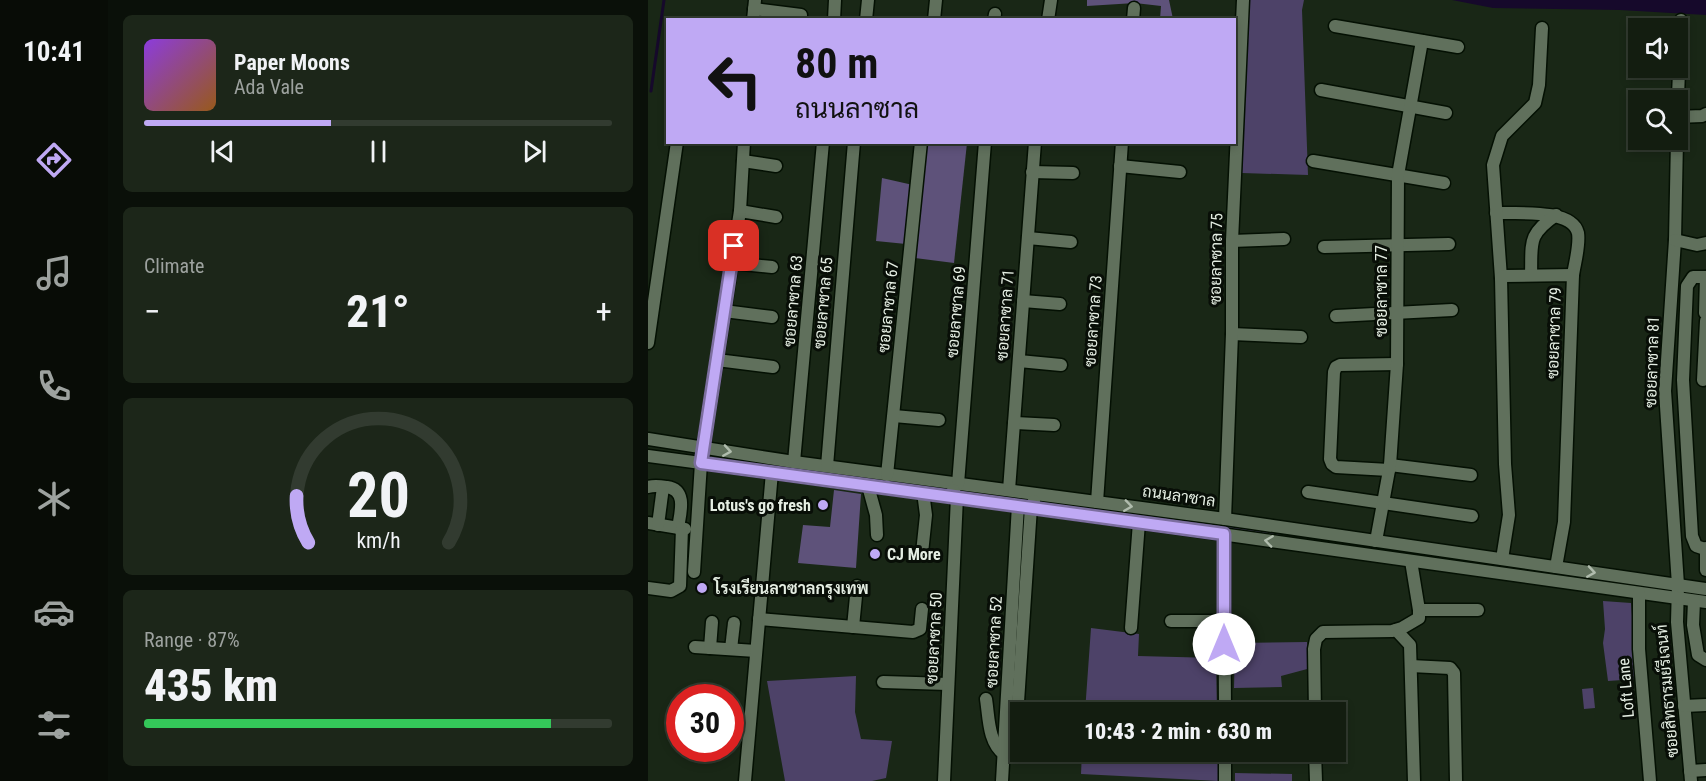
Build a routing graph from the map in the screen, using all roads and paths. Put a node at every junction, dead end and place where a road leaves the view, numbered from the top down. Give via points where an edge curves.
1 (835, 0) edge
2 (868, 0) edge
3 (936, 0) edge
4 (1243, 0) edge
5 (754, 10) edge
6 (801, 15) dead end
7 (834, 18) edge
8 (866, 18) edge
9 (934, 18) edge
10 (1335, 26) dead end
11 (1542, 28) dead end
12 (1422, 41) junction
13 (1458, 48) dead end
14 (1322, 90) dead end
15 (1410, 107) junction
16 (1446, 113) dead end
17 (1706, 114) edge
18 (1688, 117) edge
19 (677, 144) edge
20 (744, 144) edge
21 (823, 144) edge
22 (854, 144) edge
23 (921, 144) edge
24 (985, 144) edge
25 (1035, 144) edge
26 (1122, 144) edge
27 (1677, 150) edge
28 (742, 161) junction
29 (1313, 161) dead end
30 (776, 166) dead end
31 (1120, 166) junction
32 (1032, 172) junction
33 (1180, 172) dead end
34 (1073, 173) dead end
35 (1398, 175) junction
36 (1444, 183) dead end
37 (740, 211) junction
38 (1496, 213) junction
39 (1556, 215) junction
40 (776, 217) dead end
41 (1028, 238) junction
42 (1284, 239) dead end
43 (1675, 240) junction
44 (1232, 241) junction
45 (1071, 243) dead end
46 (1706, 243) edge
47 (648, 244) edge
48 (1449, 244) dead end
49 (1397, 246) junction
50 (662, 247) junction
51 (1324, 247) dead end
52 (732, 263) junction
53 (772, 267) dead end
54 (1531, 275) junction
55 (1573, 275) junction
56 (1706, 277) edge
57 (1501, 278) junction
58 (652, 294) edge
59 (1023, 301) junction
60 (1060, 304) dead end
61 (1452, 310) dead end
62 (724, 311) junction
63 (1397, 313) junction
64 (1336, 316) dead end
65 (772, 317) dead end
66 (1705, 317) edge
67 (1232, 334) junction
68 (1301, 337) dead end
69 (648, 343) edge
70 (717, 360) junction
71 (1019, 361) junction
72 (1397, 364) junction
73 (1061, 365) dead end
74 (773, 367) dead end
75 (1683, 380) junction
76 (1705, 380) edge
77 (894, 416) junction
78 (939, 420) dead end
79 (1014, 423) junction
80 (1054, 425) dead end
81 (648, 439) edge
82 (704, 447) junction
83 (648, 456) edge
84 (794, 462) junction
85 (701, 463) junction
86 (826, 466) junction
87 (1389, 468) junction
88 (772, 472) junction
89 (891, 475) junction
90 (1471, 475) dead end
91 (868, 486) junction
92 (973, 486) junction
93 (648, 487) edge
94 (663, 487) junction
95 (958, 490) junction
96 (1009, 490) junction
97 (923, 492) junction
98 (1308, 492) dead end
99 (1043, 494) junction
100 (1097, 502) junction
101 (1384, 502) junction
102 (1024, 506) junction
103 (1472, 516) dead end
104 (1105, 518) junction
105 (1225, 519) junction
106 (1138, 522) junction
107 (653, 524) edge
108 (1283, 527) junction
109 (680, 528) junction
110 (695, 531) junction
111 (1224, 534) junction
112 (877, 535) dead end
113 (1377, 541) junction
114 (1706, 548) edge
115 (1432, 549) junction
116 (922, 554) dead end
117 (1396, 559) junction
118 (1502, 559) junction
119 (1411, 561) junction
120 (1556, 567) junction
121 (1706, 570) edge
122 (694, 572) dead end
123 (1625, 577) junction
124 (1553, 581) junction
125 (857, 586) dead end
126 (1684, 586) junction
127 (648, 588) edge
128 (1706, 589) edge
129 (1639, 593) junction
130 (1653, 595) junction
131 (1676, 598) junction
132 (1702, 600) edge
133 (922, 609) dead end
134 (1419, 610) junction
135 (1478, 610) dead end
136 (759, 619) junction
137 (1171, 621) dead end
138 (1224, 621) junction
139 (712, 622) dead end
140 (734, 623) dead end
141 (853, 627) junction
142 (1131, 628) dead end
143 (1396, 630) junction
144 (695, 647) dead end
145 (710, 648) junction
146 (731, 649) junction
147 (756, 651) junction
148 (1706, 660) edge
149 (1411, 666) junction
150 (883, 682) dead end
151 (948, 684) junction
152 (987, 699) dead end
153 (1017, 702) edge
154 (1225, 702) edge
155 (1315, 702) edge
156 (1684, 705) junction
157 (1706, 705) edge
158 (1004, 754) junction
159 (1225, 762) edge
160 (1315, 762) edge
161 (1706, 770) edge
162 (1690, 776) edge
163 (745, 781) edge
164 (944, 781) edge
165 (1002, 781) edge
166 (1226, 781) edge
167 (1316, 781) edge
168 (1414, 781) edge
169 (1456, 781) edge
170 (1650, 781) edge

1 - 7 street
2 - 8 street
3 - 9 street
4 - 44 street, ซอยลาซาล 75
5 - 6 street
10 - 12 street
11 - 38 street via 1535,103 1502,136 1493,165
12 - 13 street
12 - 15 street, ซอยลาซาล 77
14 - 15 street
15 - 16 street
15 - 35 street, ซอยลาซาล 77
17 - 18 street
19 - 50 street
20 - 28 street
21 - 84 street, ซอยลาซาล 63
22 - 86 street, ซอยลาซาล 65
23 - 77 street, ซอยลาซาล 67
24 - 95 street, ซอยลาซาล 69
25 - 32 street, ซอยลาซาล 71
26 - 31 street, ซอยลาซาล 73
27 - 43 street, ซอยลาซาล 81
28 - 30 street
28 - 37 street
29 - 35 street
31 - 33 street
31 - 100 street, ซอยลาซาล 73
32 - 34 street
32 - 41 street, ซอยลาซาล 71
35 - 36 street
35 - 49 street, ซอยลาซาล 77
37 - 40 street
37 - 52 street
38 - 39 street
38 - 57 street
39 - 54 street via 1533,237
39 - 55 street via 1571,222 1578,236
41 - 45 street
41 - 59 street, ซอยลาซาล 71
42 - 44 street
43 - 46 street
43 - 126 street, ซอยลาซาล 81 via 1665,391
44 - 67 street, ซอยลาซาล 75
47 - 50 street
48 - 49 street
49 - 51 street
49 - 63 street, ซอยลาซาล 77
50 - 58 street
52 - 53 street
52 - 62 street
54 - 55 street, ซอยลาซาล 79
54 - 57 street, ซอยลาซาล 79
55 - 120 street, ซอยลาซาล 79 via 1564,522
56 - 66 street
56 - 75 street via 1693,277 1687,286
57 - 118 street via 1509,515
58 - 69 street
59 - 60 street
59 - 71 street, ซอยลาซาล 71
61 - 63 street
62 - 65 street
62 - 70 street
63 - 64 street
63 - 72 street, ซอยลาซาล 77
66 - 76 street
67 - 68 street
67 - 105 street, ซอยลาซาล 75
70 - 74 street
70 - 82 street
71 - 73 street
71 - 79 street, ซอยลาซาล 71
72 - 87 street, ซอยลาซาล 77
72 - 87 street via 1340,365 1334,372 1332,464
75 - 76 street
75 - 114 street via 1692,536 1696,546
77 - 78 street
77 - 89 street, ซอยลาซาล 67
79 - 80 street
79 - 96 street, ซอยลาซาล 71
81 - 82 street, ถนนลาซาล
82 -> 84 street, ถนนลาซาล
82 - 85 street
83 - 85 street, ถนนลาซาล
84 - 86 street, ถนนลาซาล
85 - 88 street, ถนนลาซาล
85 - 110 street
86 - 89 street, ถนนลาซาล
87 - 90 street
87 - 101 street, ซอยลาซาล 77
88 - 91 street, ถนนลาซาล
88 - 136 street
89 - 95 street, ถนนลาซาล
91 - 97 street, ถนนลาซาล
91 - 112 street
92 - 95 street, ถนนลาซาล
92 - 96 street, ถนนลาซาล
92 - 102 street via 969,491 1016,499
93 - 94 street
94 - 107 street
94 - 109 street via 672,488 681,498
95 - 97 street, ถนนลาซาล
95 - 102 street, ถนนลาซาล
95 - 151 street, ซอยลาซาล 50
96 - 99 street, ถนนลาซาล
97 - 116 street via 926,515
98 - 101 street
99 - 100 street, ถนนลาซาล
99 - 102 street
99 - 104 street via 1043,502
100 -> 105 street, ถนนลาซาล
101 - 103 street
101 - 113 street, ซอยลาซาล 77
102 - 104 street, ถนนลาซาล
102 - 153 street
102 - 158 street, ซอยลาซาล 52
104 - 106 street, ถนนลาซาล
105 - 108 street, ถนนลาซาล
106 - 111 street, ถนนลาซาล
106 - 142 street
107 - 109 street
108 - 113 street, ถนนลาซาล
108 - 117 street via 1292,534 1405,552 1403,560
109 - 110 street
109 - 127 street via 680,586 671,591
110 - 122 street
117 -> 111 street, ถนนลาซาล
111 - 138 street
113 - 115 street, ถนนลาซาล
114 - 121 street
115 - 118 street, ถนนลาซาล
115 - 124 street via 1421,555 1519,570
117 - 119 street, ถนนลาซาล
118 - 120 street, ถนนลาซาล
119 - 124 street, ถนนลาซาล
119 - 134 street
120 -> 123 street, ถนนลาซาล
123 - 126 street, ถนนลาซาล
123 - 130 street via 1631,583 1670,590
124 - 129 street, ถนนลาซาล
125 - 141 street
126 - 128 street, ถนนลาซาล
126 - 131 street, ซอยลาซาล 81
126 - 132 street via 1686,593
129 - 130 street, ถนนลาซาล
129 - 170 street, Loft Lane via 1639,649
130 - 131 street, ถนนลาซาล
131 - 132 street, ถนนลาซาล
131 - 156 street, ซอยสิทธารมย์รีเจนท์
132 - 148 street via 1693,626 1698,655
133 - 141 street via 917,631
134 - 135 street
134 - 143 street via 1419,618
136 - 141 street
136 - 147 street
137 - 138 street
138 - 154 street
139 - 145 street
140 - 146 street
143 - 149 street via 1410,645
143 - 155 street via 1323,632 1316,639 1314,650
144 - 145 street
145 - 146 street
146 - 147 street
147 - 163 street
149 - 168 street
149 - 169 street via 1450,668 1454,673
150 - 151 street
151 - 164 street, ซอยลาซาล 50
152 - 158 street via 993,742
156 - 157 street
156 - 162 street, ซอยสิทธารมย์รีเจนท์
158 - 165 street, ซอยลาซาล 52
159 - 166 street
160 - 167 street
161 - 162 street

